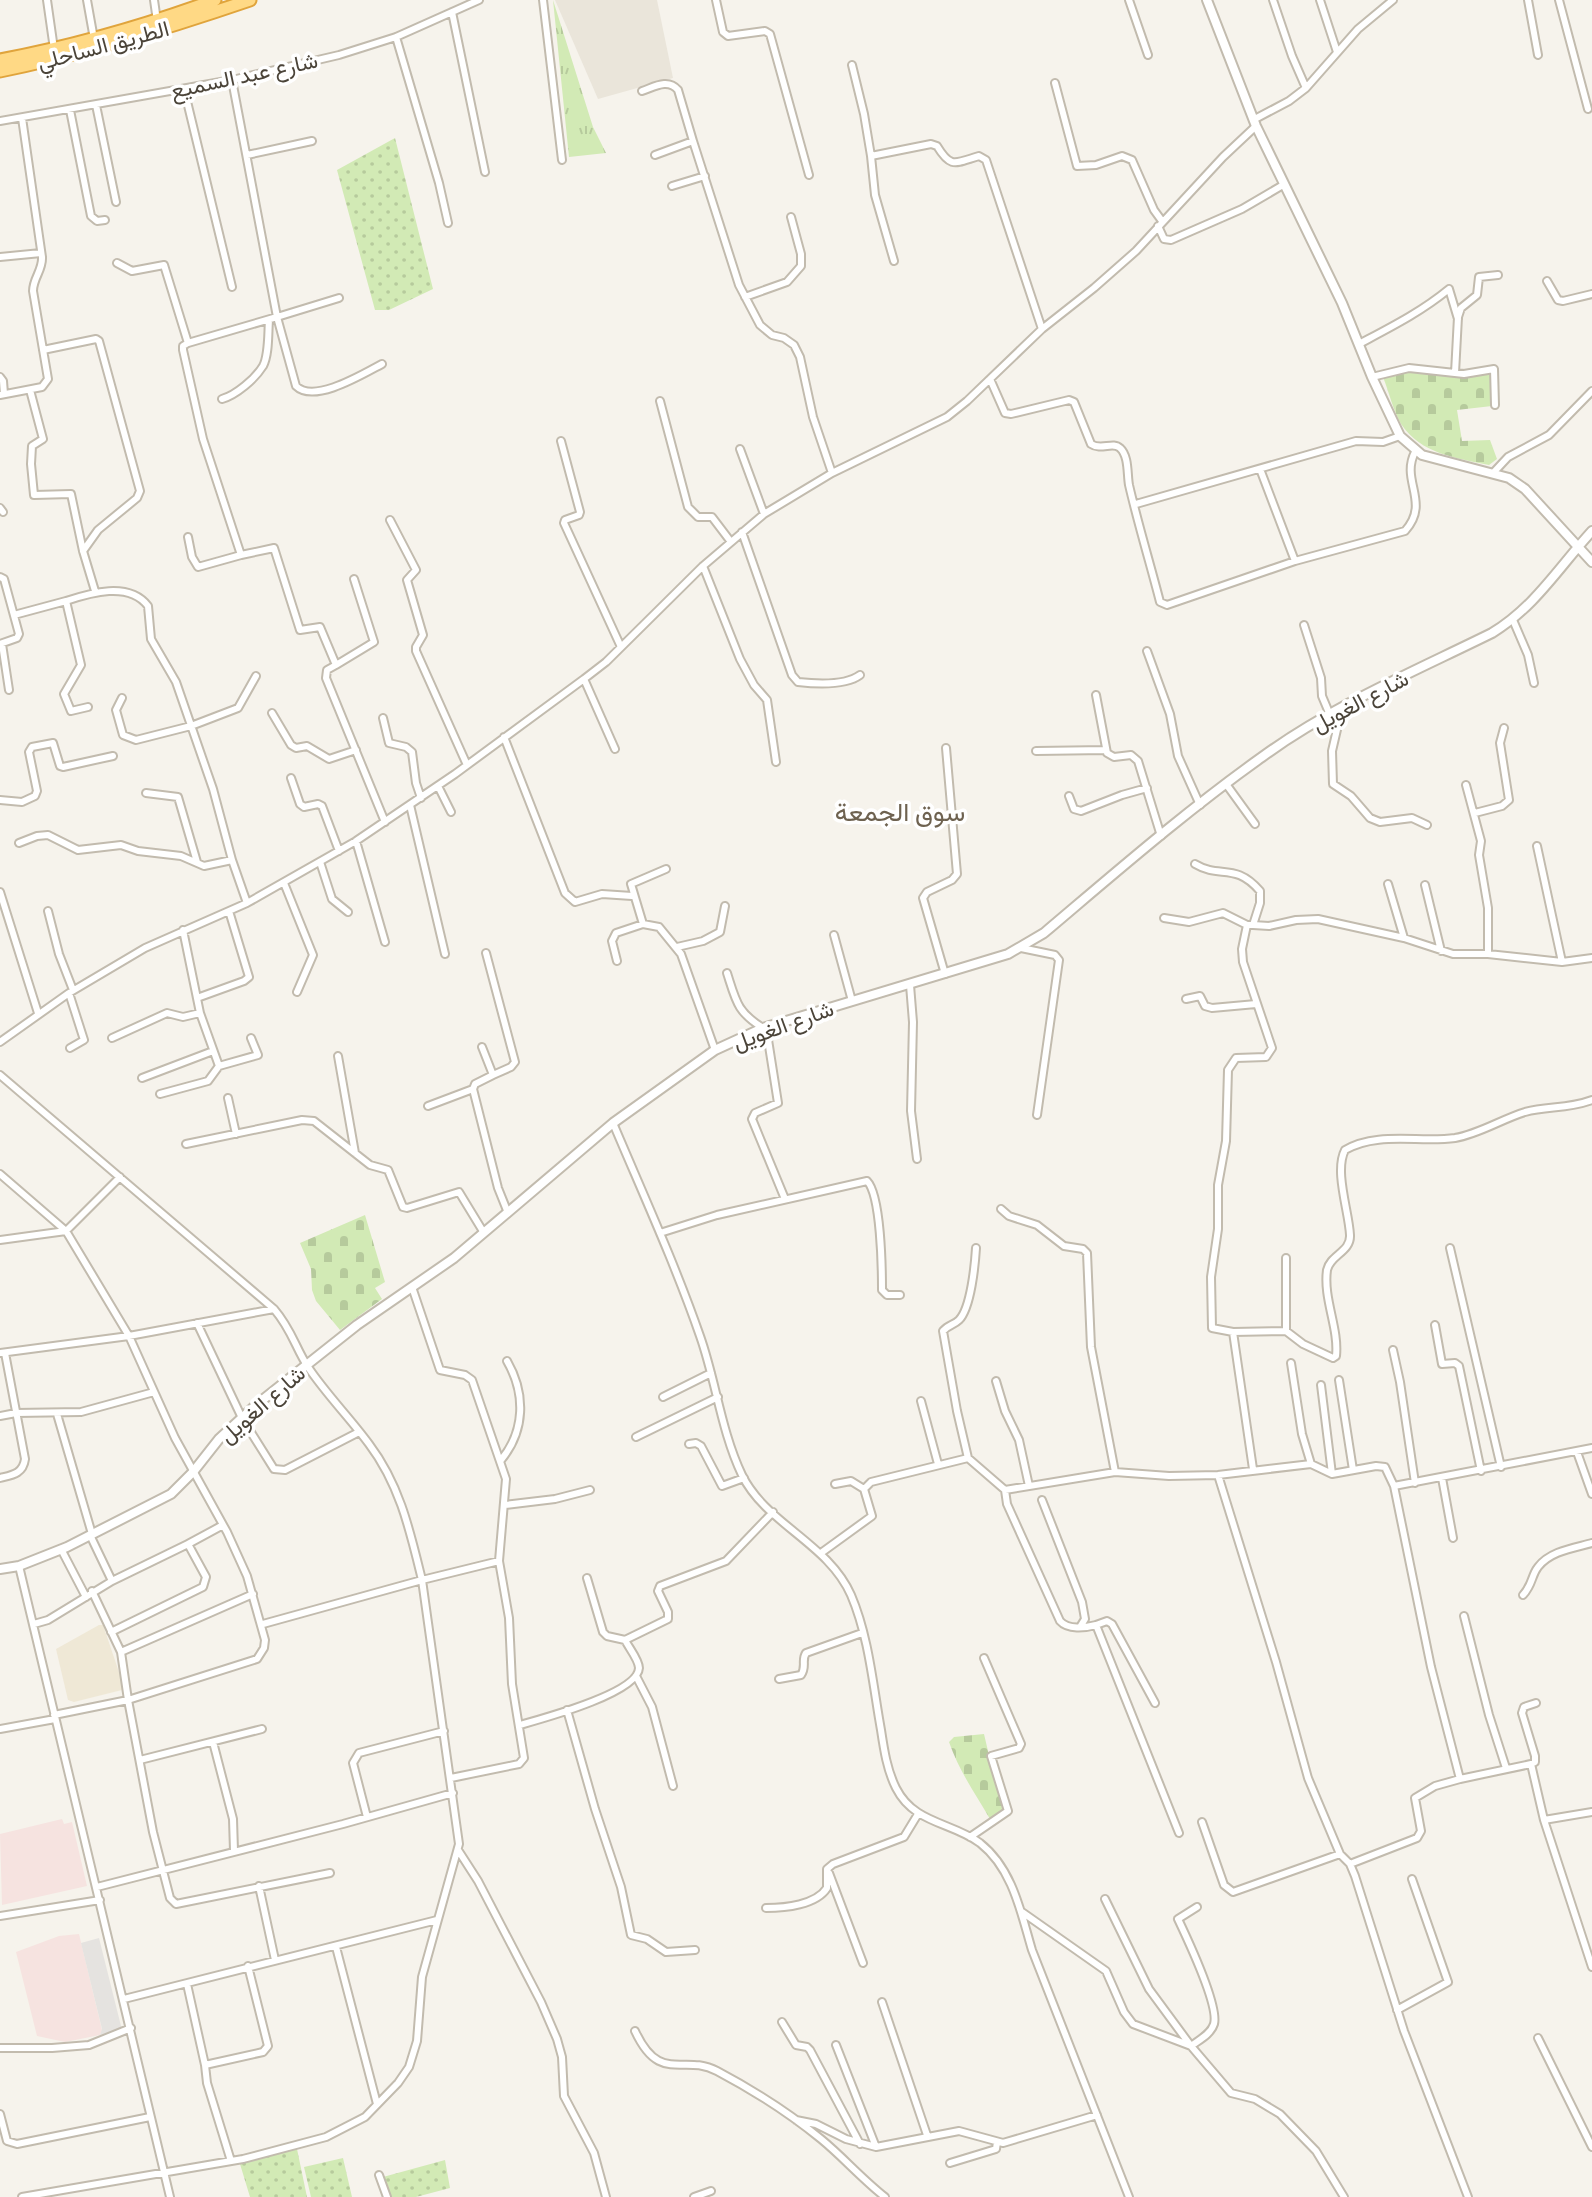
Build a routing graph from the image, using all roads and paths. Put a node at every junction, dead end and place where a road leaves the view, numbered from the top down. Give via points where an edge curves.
1 (47, 0) edge
2 (87, 0) edge
3 (154, 0) edge
4 (215, 0) edge
5 (250, 0) edge
6 (479, 0) edge
7 (543, 0) edge
8 (716, 0) edge
9 (1129, 0) edge
10 (1207, 0) edge
11 (1273, 0) edge
12 (1320, 0) edge
13 (1393, 0) edge
14 (1528, 0) edge
15 (1559, 0) edge
16 (452, 12) junction
17 (157, 21) junction
18 (396, 37) junction
19 (94, 39) junction
20 (54, 49) junction
21 (1337, 52) junction
22 (1148, 55) dead end
23 (1538, 55) dead end
24 (0, 60) edge
25 (852, 65) dead end
26 (0, 71) edge
27 (232, 80) junction
28 (1055, 83) dead end
29 (1306, 88) junction
30 (184, 89) junction
31 (642, 91) dead end
32 (96, 105) junction
33 (1588, 109) dead end
34 (70, 110) junction
35 (22, 118) junction
36 (0, 121) edge
37 (1255, 123) junction
38 (312, 141) dead end
39 (693, 141) junction
40 (247, 155) junction
41 (655, 155) dead end
42 (871, 156) junction
43 (562, 160) dead end
44 (485, 172) dead end
45 (809, 175) dead end
46 (705, 176) junction
47 (1283, 185) junction
48 (672, 186) dead end
49 (116, 202) dead end
50 (791, 217) dead end
51 (105, 220) dead end
52 (448, 223) dead end
53 (1160, 224) junction
54 (41, 253) junction
55 (0, 257) edge
56 (894, 261) dead end
57 (117, 263) dead end
58 (1498, 275) dead end
59 (1547, 281) dead end
60 (232, 287) dead end
61 (1592, 294) edge
62 (745, 297) junction
63 (339, 298) dead end
64 (277, 317) junction
65 (1458, 319) junction
66 (269, 320) junction
67 (1042, 329) junction
68 (188, 343) junction
69 (1359, 344) junction
70 (43, 350) junction
71 (382, 364) dead end
72 (1455, 373) junction
73 (0, 377) edge
74 (1372, 377) junction
75 (990, 379) junction
76 (30, 390) junction
77 (1592, 391) edge
78 (2, 394) edge
79 (222, 399) dead end
80 (660, 401) dead end
81 (1495, 405) dead end
82 (1400, 436) junction
83 (561, 441) dead end
84 (740, 449) dead end
85 (1415, 452) junction
86 (1260, 469) junction
87 (1494, 472) junction
88 (832, 473) junction
89 (1136, 504) junction
90 (764, 514) junction
91 (390, 520) dead end
92 (1592, 531) edge
93 (742, 532) junction
94 (188, 537) dead end
95 (731, 542) junction
96 (1577, 547) junction
97 (83, 551) junction
98 (241, 555) junction
99 (1295, 561) junction
100 (1592, 562) edge
101 (703, 566) junction
102 (0, 577) edge
103 (354, 579) dead end
104 (95, 591) junction
105 (66, 601) junction
106 (14, 615) junction
107 (1513, 620) junction
108 (1304, 625) dead end
109 (1, 644) edge
110 (621, 647) junction
111 (1147, 651) dead end
112 (336, 665) junction
113 (860, 675) dead end
114 (256, 676) dead end
115 (584, 679) junction
116 (1534, 683) dead end
117 (9, 690) dead end
118 (1096, 695) dead end
119 (122, 698) dead end
120 (88, 707) dead end
121 (1342, 708) junction
122 (272, 713) dead end
123 (1330, 715) junction
124 (383, 718) dead end
125 (191, 726) junction
126 (1504, 728) dead end
127 (504, 737) junction
128 (946, 748) dead end
129 (615, 749) dead end
130 (356, 750) junction
131 (1106, 750) junction
132 (1036, 751) dead end
133 (113, 756) dead end
134 (776, 762) dead end
135 (467, 765) junction
136 (291, 778) dead end
137 (1226, 784) junction
138 (1466, 785) dead end
139 (438, 786) junction
140 (1147, 788) junction
141 (146, 793) dead end
142 (1069, 796) dead end
143 (421, 798) junction
144 (0, 800) edge
145 (410, 805) junction
146 (1200, 805) junction
147 (451, 812) dead end
148 (1475, 813) junction
149 (385, 822) junction
150 (1255, 824) dead end
151 (1427, 825) dead end
152 (1161, 836) junction
153 (356, 841) junction
154 (19, 843) dead end
155 (1537, 846) dead end
156 (339, 851) junction
157 (232, 860) junction
158 (197, 862) junction
159 (320, 862) junction
160 (1195, 864) dead end
161 (666, 869) dead end
162 (284, 883) junction
163 (1388, 884) dead end
164 (1425, 885) dead end
165 (0, 892) edge
166 (632, 896) junction
167 (247, 903) junction
168 (725, 906) dead end
169 (48, 911) dead end
170 (229, 911) junction
171 (348, 912) dead end
172 (1164, 918) dead end
173 (643, 924) junction
174 (1250, 925) junction
175 (183, 930) junction
176 (834, 935) dead end
177 (1404, 938) junction
178 (385, 942) dead end
179 (677, 947) junction
180 (1021, 948) junction
181 (1441, 951) junction
182 (486, 953) dead end
183 (445, 954) dead end
184 (1488, 954) junction
185 (1592, 958) edge
186 (617, 961) dead end
187 (1562, 962) junction
188 (727, 973) dead end
189 (945, 974) junction
190 (910, 985) junction
191 (71, 992) junction
192 (297, 992) dead end
193 (197, 998) junction
194 (1186, 999) dead end
195 (852, 1001) junction
196 (1256, 1004) junction
197 (38, 1013) junction
198 (200, 1013) junction
199 (764, 1028) junction
200 (112, 1038) dead end
201 (251, 1038) dead end
202 (0, 1042) edge
203 (482, 1047) dead end
204 (70, 1048) dead end
205 (715, 1050) junction
206 (213, 1051) junction
207 (338, 1056) dead end
208 (219, 1066) junction
209 (0, 1075) edge
210 (493, 1075) junction
211 (142, 1078) dead end
212 (473, 1089) junction
213 (160, 1094) dead end
214 (228, 1098) dead end
215 (1592, 1100) edge
216 (428, 1106) dead end
217 (1037, 1115) dead end
218 (613, 1123) junction
219 (236, 1134) junction
220 (186, 1144) dead end
221 (355, 1153) junction
222 (917, 1159) dead end
223 (0, 1174) edge
224 (120, 1177) junction
225 (785, 1199) junction
226 (1001, 1209) dead end
227 (508, 1213) junction
228 (66, 1231) junction
229 (484, 1233) junction
230 (660, 1233) junction
231 (0, 1240) edge
232 (976, 1248) dead end
233 (1450, 1248) dead end
234 (1286, 1258) dead end
235 (412, 1287) junction
236 (900, 1295) dead end
237 (274, 1309) junction
238 (197, 1323) junction
239 (1435, 1325) dead end
240 (1286, 1331) junction
241 (1233, 1332) junction
242 (129, 1336) junction
243 (1393, 1350) dead end
244 (2, 1353) edge
245 (507, 1361) dead end
246 (1291, 1363) dead end
247 (307, 1364) junction
248 (711, 1373) junction
249 (1339, 1380) dead end
250 (996, 1381) dead end
251 (1321, 1385) dead end
252 (154, 1392) junction
253 (663, 1397) dead end
254 (718, 1397) junction
255 (921, 1401) dead end
256 (16, 1413) junction
257 (57, 1414) junction
258 (0, 1416) edge
259 (242, 1418) junction
260 (359, 1432) junction
261 (636, 1437) dead end
262 (689, 1444) dead end
263 (1592, 1448) edge
264 (1577, 1452) junction
265 (968, 1458) junction
266 (501, 1460) junction
267 (938, 1464) junction
268 (1311, 1464) junction
269 (1501, 1467) junction
270 (1253, 1469) junction
271 (1353, 1470) junction
272 (1481, 1471) junction
273 (193, 1472) junction
274 (1115, 1472) junction
275 (1332, 1474) junction
276 (1218, 1475) junction
277 (0, 1478) edge
278 (744, 1478) junction
279 (1442, 1478) junction
280 (1415, 1483) junction
281 (835, 1484) dead end
282 (1029, 1486) junction
283 (1394, 1486) junction
284 (864, 1489) junction
285 (590, 1490) dead end
286 (1005, 1490) junction
287 (1592, 1494) edge
288 (1042, 1500) dead end
289 (505, 1505) junction
290 (773, 1512) junction
291 (223, 1525) junction
292 (91, 1534) junction
293 (1453, 1538) dead end
294 (1592, 1543) edge
295 (188, 1544) junction
296 (61, 1549) junction
297 (821, 1553) junction
298 (499, 1561) junction
299 (19, 1566) junction
300 (0, 1569) edge
301 (587, 1578) dead end
302 (422, 1580) junction
303 (112, 1581) junction
304 (89, 1594) junction
305 (253, 1594) junction
306 (1523, 1595) dead end
307 (1464, 1616) dead end
308 (34, 1624) junction
309 (263, 1624) junction
310 (1096, 1625) junction
311 (1080, 1627) junction
312 (111, 1632) junction
313 (862, 1633) junction
314 (625, 1640) junction
315 (121, 1652) junction
316 (984, 1658) dead end
317 (636, 1676) junction
318 (779, 1679) dead end
319 (128, 1700) junction
320 (1155, 1703) dead end
321 (1536, 1703) dead end
322 (567, 1710) junction
323 (55, 1717) junction
324 (520, 1725) junction
325 (0, 1729) edge
326 (262, 1729) dead end
327 (444, 1731) junction
328 (213, 1742) junction
329 (140, 1760) junction
330 (1531, 1764) junction
331 (1506, 1768) junction
332 (451, 1778) junction
333 (1460, 1779) junction
334 (673, 1786) dead end
335 (453, 1793) junction
336 (1592, 1812) edge
337 (918, 1814) junction
338 (367, 1817) junction
339 (1544, 1820) junction
340 (1202, 1822) dead end
341 (1179, 1833) dead end
342 (970, 1837) junction
343 (458, 1850) junction
344 (234, 1851) junction
345 (1340, 1854) junction
346 (1350, 1864) junction
347 (827, 1869) junction
348 (163, 1870) junction
349 (330, 1873) dead end
350 (1412, 1879) dead end
351 (259, 1886) junction
352 (97, 1887) junction
353 (1105, 1899) dead end
354 (100, 1900) junction
355 (1197, 1907) dead end
356 (766, 1908) dead end
357 (1022, 1912) junction
358 (0, 1916) edge
359 (437, 1920) junction
360 (336, 1947) junction
361 (695, 1950) dead end
362 (275, 1960) junction
363 (863, 1963) dead end
364 (248, 1966) junction
365 (1592, 1967) edge
366 (187, 1984) junction
367 (124, 1999) junction
368 (882, 2002) dead end
369 (1397, 2010) junction
370 (782, 2022) dead end
371 (131, 2028) junction
372 (635, 2031) dead end
373 (1538, 2038) dead end
374 (836, 2045) dead end
375 (1191, 2046) junction
376 (0, 2048) edge
377 (205, 2065) junction
378 (377, 2104) junction
379 (0, 2114) edge
380 (1097, 2115) junction
381 (150, 2117) junction
382 (796, 2120) junction
383 (927, 2135) junction
384 (997, 2142) junction
385 (860, 2144) junction
386 (876, 2147) junction
387 (1592, 2147) edge
388 (231, 2161) junction
389 (950, 2163) dead end
390 (164, 2172) junction
391 (379, 2175) dead end
392 (711, 2191) dead end
393 (22, 2197) edge
394 (170, 2197) edge
395 (387, 2197) edge
396 (606, 2197) edge
397 (694, 2197) edge
398 (885, 2197) edge
399 (1129, 2197) edge
400 (1344, 2197) edge
401 (1468, 2197) edge

1 - 20 street
2 - 19 street
3 - 17 street
4 - 17 highway, الطريق الساحلي
5 - 26 highway, الطريق الساحلي via 160,31
6 - 16 street, شارع عبد السميع
7 - 43 street
8 - 45 street via 728,36 770,34
9 - 22 street
10 - 37 street
11 - 29 street
12 - 21 street
13 - 21 street
14 - 23 street
15 - 33 street
16 - 18 street, شارع عبد السميع
16 - 44 street
17 - 19 highway, الطريق الساحلي
18 - 27 street, شارع عبد السميع
18 - 52 street
19 - 20 highway, الطريق الساحلي
20 - 24 highway, الطريق الساحلي
21 - 29 street
25 - 42 street
27 - 30 street, شارع عبد السميع
27 - 40 street
28 - 53 street via 1077,166 1122,156 1132,160
29 - 37 street
30 - 32 street, شارع عبد السميع
30 - 60 street
31 - 39 street via 674,85
32 - 34 street, شارع عبد السميع
32 - 49 street
34 - 35 street, شارع عبد السميع
34 - 51 street via 91,216
35 - 36 street, شارع عبد السميع
35 - 54 street
37 - 47 street
37 - 53 street
38 - 40 street
39 - 41 street
39 - 46 street
40 - 64 street
42 - 56 street via 875,195
42 - 67 street via 931,144 951,163 979,156 986,160
46 - 48 street
46 - 62 street
47 - 53 street via 1171,240 1164,239
47 - 69 street
50 - 62 street via 801,266 787,282
53 - 67 street via 1117,269
54 - 55 street
54 - 70 street via 33,291
57 - 68 street via 132,271 164,265
58 - 65 street via 1479,277 1477,295 1461,308
59 - 61 street via 1558,300
62 - 88 street via 760,325 794,345 800,357
63 - 64 street
64 - 66 street
64 - 71 street via 301,392 343,384
65 - 69 street via 1449,289 1413,317
65 - 72 street
66 - 68 street
66 - 79 street via 264,365
67 - 75 street
68 - 98 street via 182,349 197,415
69 - 74 street
70 - 76 street via 47,382
70 - 97 street via 99,341 140,491
72 - 74 street via 1409,368
72 - 81 street via 1494,369
73 - 78 street
74 - 82 street
75 - 88 street via 947,417
75 - 89 street via 1005,413 1074,402 1091,444 1115,445 1123,451
76 - 78 street
76 - 97 street via 43,439 32,446 34,495 71,494
77 - 87 street via 1549,435 1508,457
80 - 95 street via 688,507 698,517 712,517
82 - 85 street
82 - 86 street via 1383,442 1356,441
83 - 110 street via 580,512 564,523
84 - 90 street
85 - 87 street
85 - 99 street via 1410,467 1418,506 1405,531
86 - 89 street
86 - 99 street
87 - 96 street via 1525,489
88 - 90 street
89 - 99 street via 1163,605
90 - 93 street
91 - 135 street via 416,570 407,580 423,635 416,651
92 - 96 street, شارع الغويل
93 - 95 street
93 - 113 street via 792,675 808,683
94 - 98 street via 198,567
95 - 101 street
96 - 100 street
96 - 107 street, شارع الغويل
97 - 104 street
98 - 112 street via 275,549 300,630 319,626
101 - 110 street
101 - 134 street via 740,659 767,700
102 - 106 street
103 - 112 street via 374,642
104 - 105 street
104 - 125 street via 121,592 145,602 151,639 176,682
105 - 106 street
105 - 120 street via 81,665 64,694 71,711
106 - 109 street via 18,636
107 - 116 street
107 - 121 street, شارع الغويل
108 - 123 street
109 - 117 street
110 - 115 street
111 - 146 street via 1170,714 1178,756
112 - 130 street via 327,670 326,678
114 - 125 street via 238,708
115 - 127 street
115 - 129 street
118 - 131 street
119 - 125 street via 116,710 127,738
121 - 123 street, شارع الغويل
121 - 151 street via 1332,751 1333,784 1380,822 1412,818
122 - 130 street via 296,748 307,746 329,759
123 - 137 street, شارع الغويل
124 - 143 street via 389,743 412,752
125 - 157 street
126 - 148 street via 1500,743 1509,800
127 - 135 street
127 - 166 street via 565,893 575,902 602,894
128 - 189 street via 957,874 923,898
130 - 149 street
131 - 132 street
131 - 140 street via 1110,756 1136,758
133 - 144 street via 61,767 54,744 32,747 35,796 22,802
135 - 139 street
136 - 156 street via 300,804 322,806
137 - 146 street, شارع الغويل
137 - 150 street
138 - 148 street
139 - 143 street
139 - 147 street
140 - 142 street via 1081,811 1074,809
140 - 152 street
141 - 158 street via 178,797
143 - 145 street
145 - 149 street
145 - 183 street
146 - 152 street, شارع الغويل
148 - 184 street via 1488,908
149 - 153 street
152 - 180 street, شارع الغويل
153 - 156 street
153 - 178 street
154 - 158 street via 48,835 79,850 121,845
155 - 187 street
156 - 159 street
157 - 158 street via 204,866
157 - 167 street
159 - 162 street
159 - 171 street via 332,899
160 - 174 street via 1231,871 1254,885 1261,896
161 - 166 street via 634,881
162 - 167 street
162 - 192 street via 313,955
163 - 177 street
164 - 181 street
165 - 197 street
166 - 173 street
167 - 170 street
168 - 179 street via 720,932
169 - 191 street
170 - 175 street
170 - 193 street via 249,977
172 - 174 street via 1189,922 1223,913
173 - 179 street via 659,927
173 - 186 street via 613,936
174 - 177 street via 1318,919
174 - 196 street via 1242,949
175 - 191 street
175 - 193 street
176 - 195 street
177 - 181 street
179 - 205 street
180 - 189 street, شارع الغويل
180 - 217 street via 1059,960
181 - 184 street
182 - 210 street via 515,1062
184 - 187 street
185 - 187 street
188 - 199 street via 739,1009
189 - 190 street, شارع الغويل
190 - 195 street, شارع الغويل
190 - 222 street via 910,1102
191 - 197 street
191 - 204 street via 84,1040
193 - 198 street
194 - 196 street via 1200,996 1212,1008
195 - 199 street, شارع الغويل
196 - 241 street via 1272,1048 1266,1057 1241,1057 1230,1064 1211,1277 1210,1323 1215,1330
197 - 202 street
198 - 200 street via 168,1013
198 - 206 street
199 - 205 street, شارع الغويل
199 - 225 street via 778,1103 752,1119
201 - 208 street via 258,1055
203 - 210 street
205 - 218 street, شارع الغويل
206 - 208 street
206 - 211 street
207 - 221 street
208 - 213 street via 208,1081
209 - 224 street
210 - 212 street
212 - 216 street
212 - 227 street
214 - 219 street
215 - 240 street via 1523,1113 1459,1137 1402,1138 1345,1150 1350,1237 1327,1273 1336,1356 1314,1350
218 - 227 street, شارع الغويل
218 - 230 street
219 - 220 street
219 - 221 street via 309,1120
221 - 229 street via 374,1168 388,1170 403,1207 459,1192
223 - 228 street
224 - 228 street
224 - 237 street
225 - 230 street
225 - 236 street via 870,1183 881,1245 882,1290
226 - 274 street via 1037,1225 1064,1246 1087,1253 1091,1347
227 - 229 street, شارع الغويل
228 - 231 street
228 - 242 street
229 - 235 street, شارع الغويل
230 - 248 street
232 - 265 street via 963,1313 943,1331
233 - 269 street
234 - 240 street
235 - 247 street, شارع الغويل
235 - 266 street via 438,1367 472,1380
237 - 238 street
237 - 247 street
238 - 242 street
238 - 259 street
239 - 272 street via 1442,1364 1459,1366
240 - 241 street
241 - 270 street
242 - 244 street
242 - 252 street
243 - 280 street
244 - 256 street
245 - 266 street via 518,1383 520,1421 517,1437
246 - 268 street
247 - 259 street, شارع الغويل
247 - 260 street
248 - 253 street
248 - 254 street
249 - 271 street
250 - 282 street via 1019,1440
251 - 275 street
252 - 257 street
252 - 273 street
254 - 261 street
254 - 278 street
255 - 267 street
256 - 257 street
256 - 258 street
256 - 277 street via 24,1465 18,1474
257 - 292 street
259 - 260 street via 270,1465 280,1470
259 - 273 street, شارع الغويل
260 - 302 street via 396,1489
262 - 278 street via 701,1446 722,1486
263 - 264 street
264 - 269 street
264 - 287 street
265 - 267 street
265 - 286 street
266 - 289 street
267 - 284 street via 878,1479
268 - 270 street
268 - 275 street
269 - 272 street
270 - 276 street
271 - 275 street
271 - 283 street via 1385,1467
272 - 279 street
273 - 291 street
273 - 292 street, شارع الغويل via 163,1499
274 - 276 street
274 - 282 street
276 - 345 street via 1308,1778
278 - 290 street
279 - 280 street
279 - 293 street
280 - 283 street
281 - 284 street via 851,1481
282 - 286 street
283 - 333 street
284 - 297 street via 872,1516
285 - 289 street
286 - 311 street via 1060,1621
288 - 311 street via 1082,1602 1085,1619
289 - 298 street
290 - 297 street
290 - 314 street via 726,1561 660,1586 668,1619
291 - 295 street
291 - 305 street
292 - 296 street, شارع الغويل
292 - 303 street
294 - 306 street via 1546,1559
295 - 303 street
295 - 312 street via 205,1585
296 - 299 street, شارع الغويل
296 - 304 street
297 - 313 street via 844,1581
298 - 302 street
298 - 324 street
299 - 300 street, شارع الغويل
299 - 308 street
301 - 314 street via 603,1632
302 - 309 street
302 - 327 street
303 - 304 street
304 - 308 street
304 - 312 street
305 - 309 street
305 - 315 street
307 - 331 street
308 - 323 street
309 - 319 street via 264,1648 257,1659
310 - 311 street
310 - 320 street via 1112,1624
310 - 341 street
312 - 315 street
313 - 318 street via 806,1653 801,1675
313 - 337 street via 889,1770 902,1799
314 - 317 street via 639,1665
315 - 319 street
316 - 342 street via 1021,1744 991,1756 1008,1811
317 - 322 street
317 - 334 street via 652,1707
319 - 323 street
319 - 329 street
321 - 330 street via 1522,1713 1535,1756
322 - 324 street
322 - 361 street via 631,1935 666,1952
323 - 325 street
323 - 352 street
324 - 332 street via 522,1762
326 - 328 street
327 - 332 street
327 - 338 street via 356,1756 353,1763
328 - 329 street
328 - 344 street via 233,1819
329 - 348 street
330 - 331 street
330 - 339 street
331 - 333 street
332 - 335 street
333 - 346 street via 1415,1798 1421,1831 1417,1838
335 - 338 street
335 - 343 street
336 - 339 street
337 - 342 street
337 - 347 street via 904,1837
338 - 344 street
339 - 365 street
340 - 345 street via 1224,1885 1233,1892
342 - 357 street via 999,1866
343 - 359 street
343 - 396 street via 557,2039 564,2096 594,2153
344 - 348 street
345 - 346 street
346 - 369 street
347 - 356 street via 827,1888 821,1895 797,1905
347 - 363 street
348 - 351 street via 176,1904
348 - 352 street
349 - 351 street
350 - 369 street via 1448,1982
351 - 362 street
352 - 354 street
353 - 375 street via 1149,1989
354 - 358 street
354 - 367 street
355 - 375 street via 1178,1919 1215,2017 1210,2031
357 - 375 street via 1106,1971 1133,2024
357 - 380 street
359 - 360 street
359 - 378 street via 422,1977 417,2041 409,2067
360 - 362 street
360 - 378 street
362 - 364 street
364 - 366 street
364 - 377 street via 266,2050
366 - 367 street
366 - 377 street
367 - 371 street
368 - 383 street
369 - 401 street
370 - 385 street via 796,2045 810,2050
371 - 376 street via 89,2045
371 - 381 street
372 - 382 street via 657,2059 668,2065 708,2067
373 - 387 street
374 - 386 street
375 - 400 street via 1231,2093 1268,2105 1290,2124 1316,2151
377 - 388 street
378 - 388 street via 365,2117 326,2137
379 - 381 street via 7,2141 17,2144
380 - 384 street
380 - 399 street
381 - 390 street
382 - 385 street
382 - 398 street
383 - 384 street via 959,2131
383 - 386 street
384 - 389 street via 996,2149
385 - 386 street
388 - 390 street
390 - 393 street
390 - 394 street
391 - 395 street
392 - 397 street

